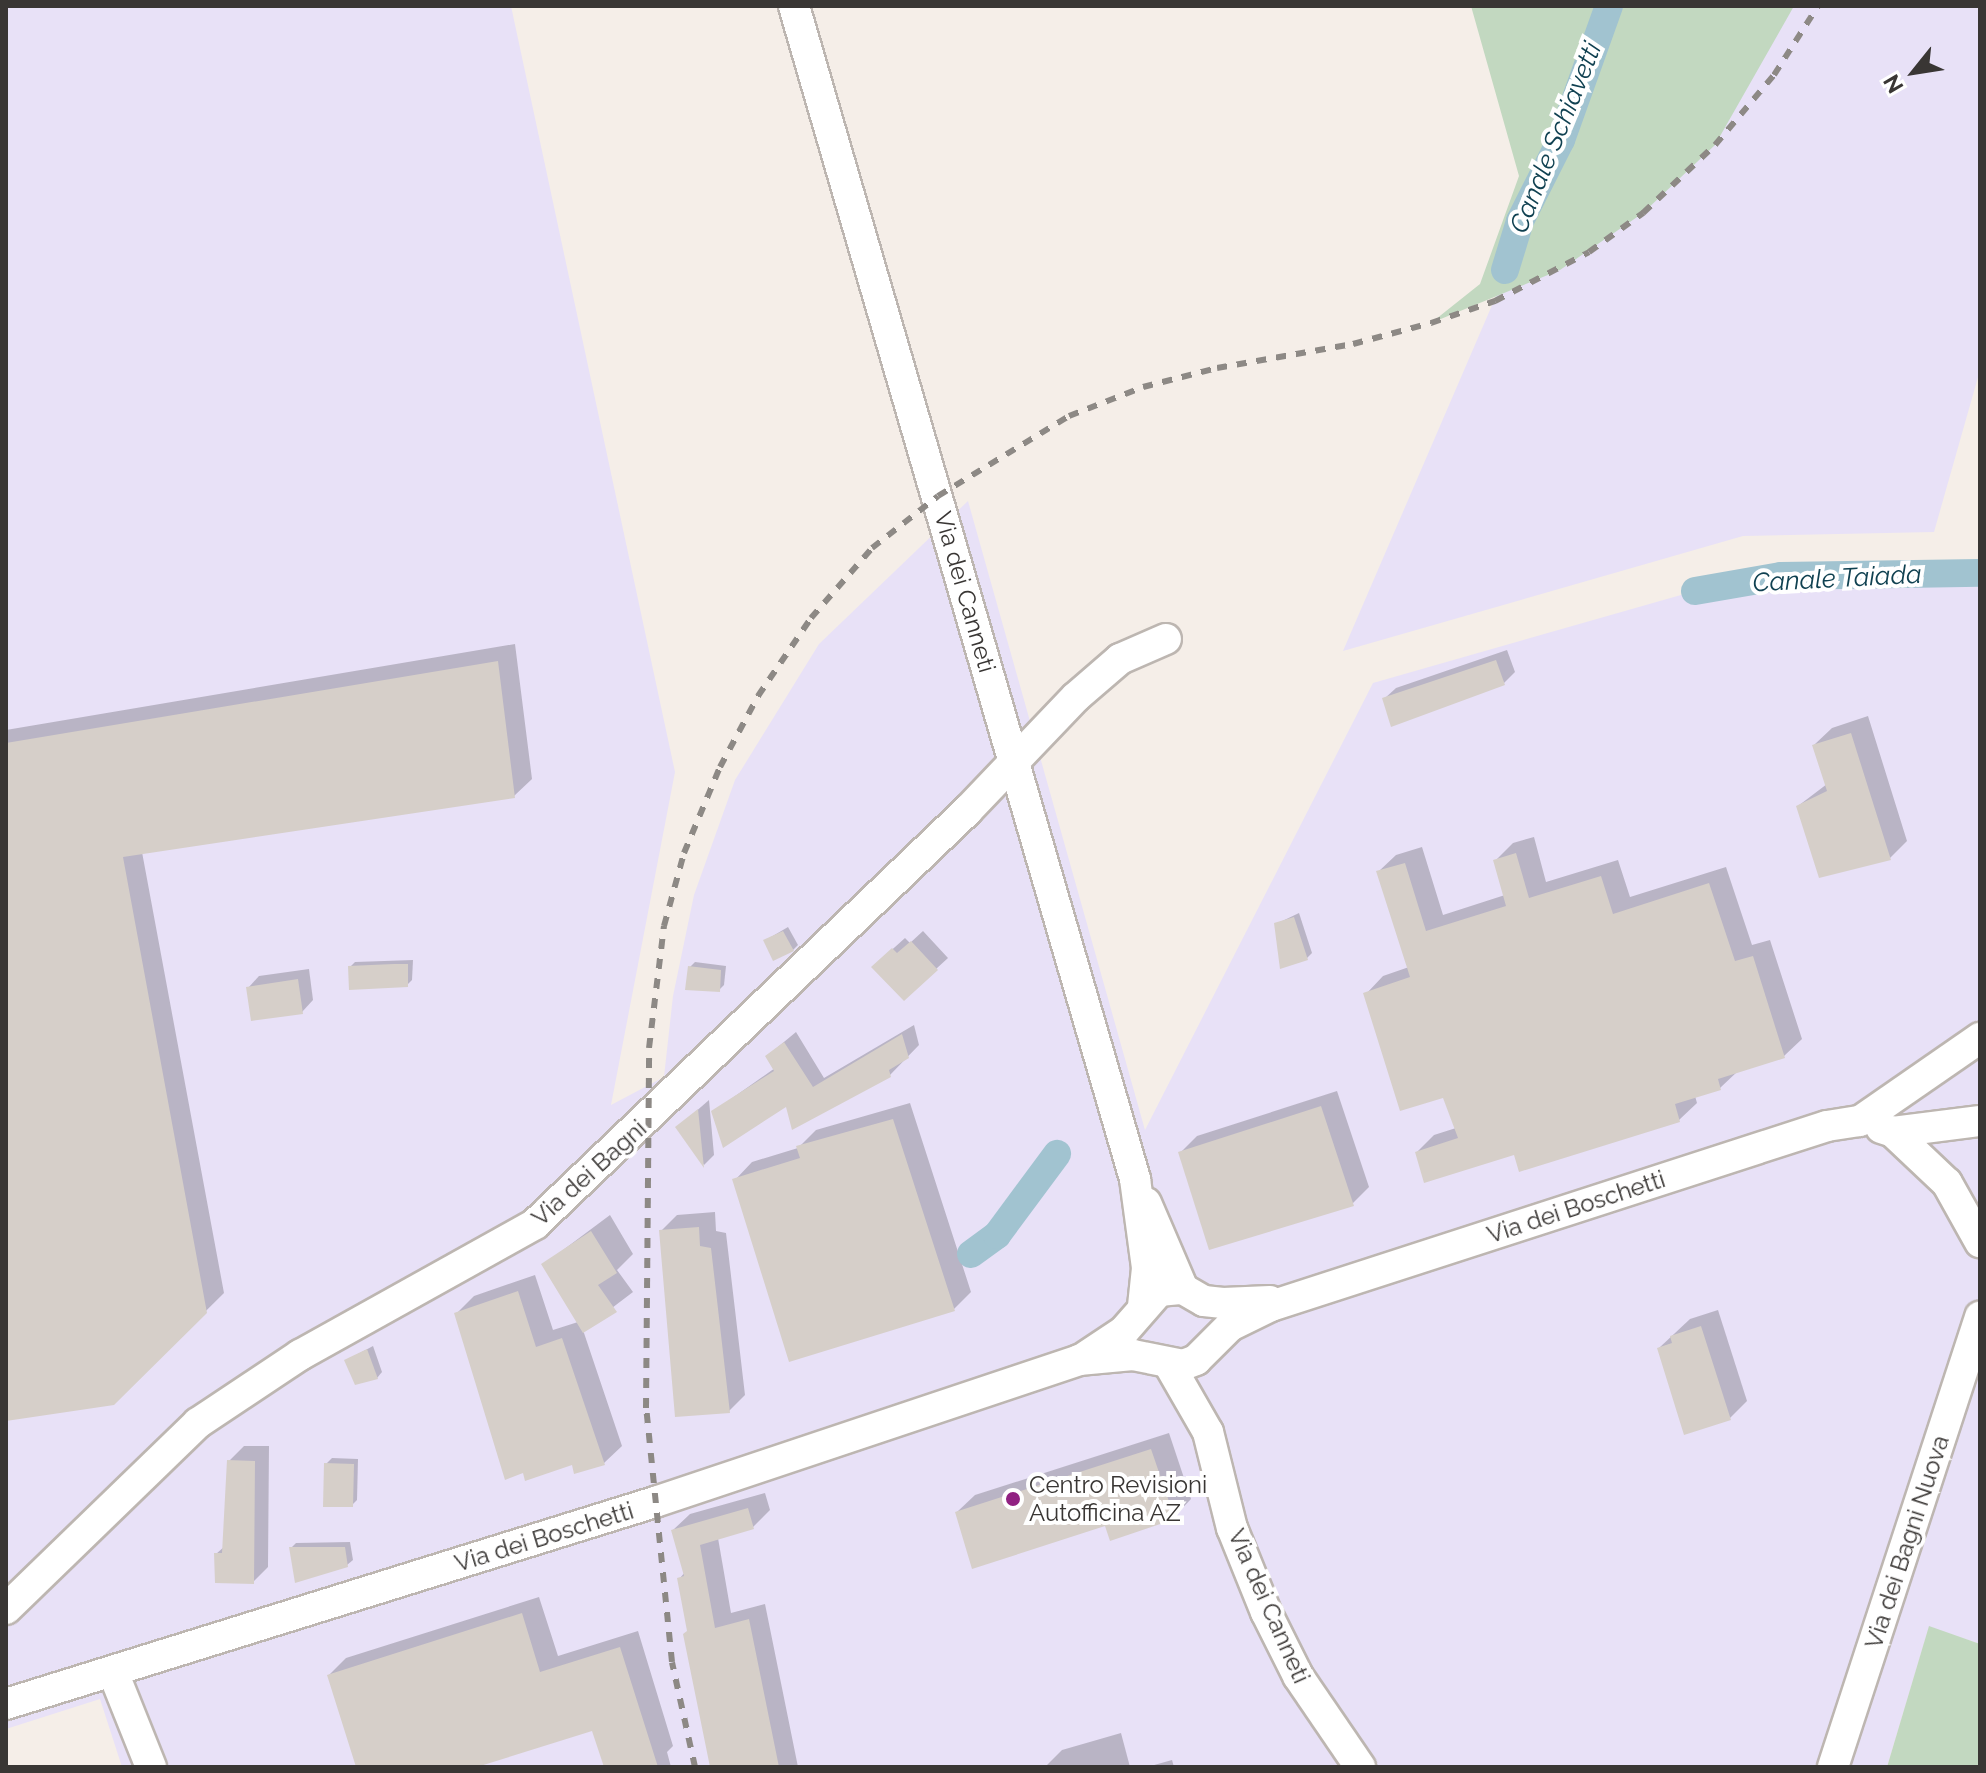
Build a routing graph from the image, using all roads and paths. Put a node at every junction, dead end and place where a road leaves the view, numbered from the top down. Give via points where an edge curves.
1 (794, 6) edge
2 (1166, 639) dead end
3 (1012, 762) junction
4 (1976, 1047) edge
5 (1860, 1121) junction
6 (1980, 1121) edge
7 (1893, 1132) junction
8 (1135, 1179) junction
9 (1980, 1242) edge
10 (1193, 1295) junction
11 (1293, 1299) junction
12 (1140, 1310) junction
13 (1980, 1316) edge
14 (1209, 1345) junction
15 (1079, 1360) junction
16 (1161, 1362) junction
17 (1208, 1432) junction
18 (6, 1609) edge
19 (113, 1672) junction
20 (6, 1704) edge
21 (151, 1767) edge
22 (1360, 1767) edge
23 (1833, 1767) edge

1 - 3 street, Via dei Canneti
2 - 3 street, Via dei Bagni via 1120,659
3 - 8 street, Via dei Canneti
3 - 18 street, Via dei Bagni via 535,1224 300,1355 198,1423
4 - 5 street, Via dei Boschetti
5 - 7 street, Via dei Boschetti
5 - 11 street, Via dei Boschetti via 1827,1126
6 - 7 street, Via dei Boschetti
7 - 9 street, Via dei Boschetti via 1947,1183
8 - 10 street, Via dei Canneti
8 - 12 street, Via dei Canneti via 1147,1268
10 - 11 street, Via dei Boschetti
10 - 12 street, Via dei Boschetti via 1159,1291
10 - 14 street via 1214,1325
11 - 14 street, Via dei Boschetti via 1250,1315
12 - 15 street, Via dei Boschetti
12 - 16 street via 1138,1340
13 - 23 street, Via dei Bagni Nuova
14 - 16 street, Via dei Boschetti via 1196,1360
14 - 17 street, Via dei Canneti
15 - 16 street, Via dei Boschetti via 1133,1355
15 - 19 street, Via dei Boschetti via 655,1502
16 - 17 street, Via dei Canneti
17 - 22 street, Via dei Canneti via 1232,1528 1266,1612 1298,1676
19 - 20 street, Via dei Boschetti
19 - 21 street

